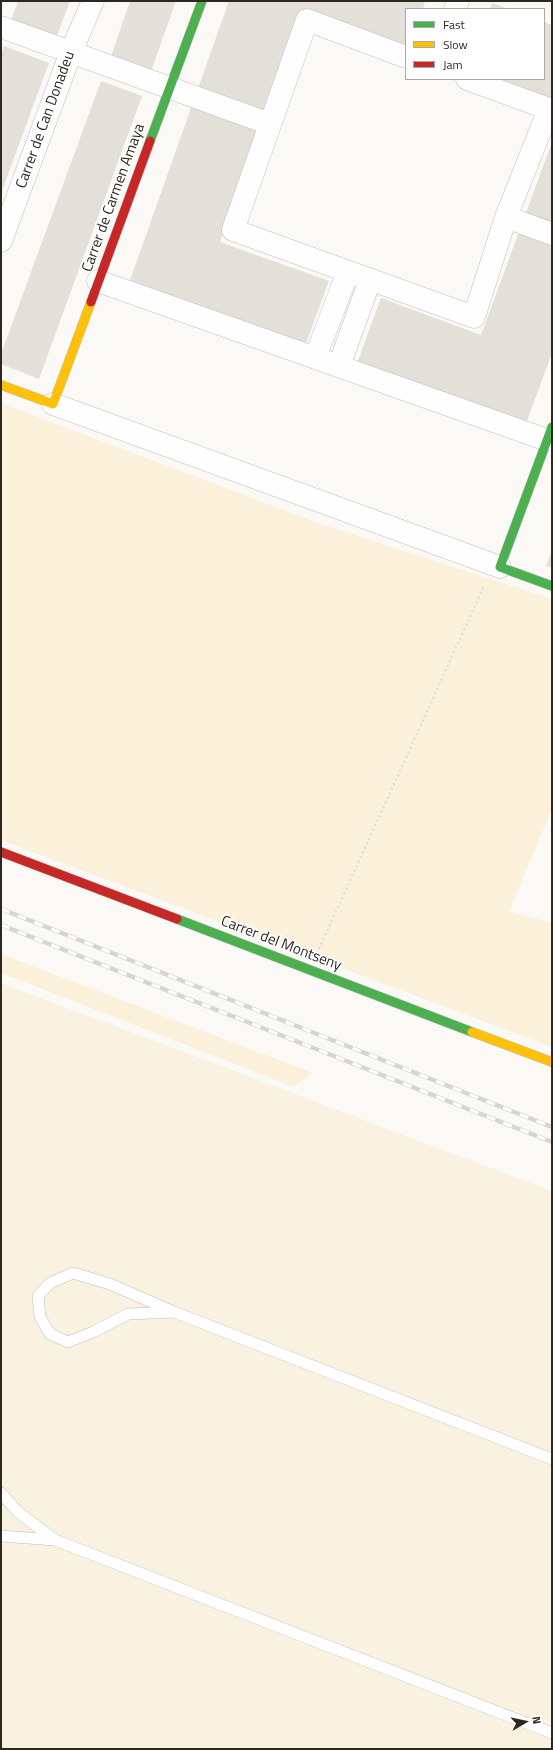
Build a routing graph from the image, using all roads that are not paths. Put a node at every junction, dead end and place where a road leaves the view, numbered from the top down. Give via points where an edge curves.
1 (93, 1) edge
2 (202, 1) edge
3 (1, 27) edge
4 (71, 52) junction
5 (405, 57) edge
6 (470, 80) edge
7 (169, 88) junction
8 (270, 124) junction
9 (506, 217) junction
10 (552, 234) edge
11 (1, 241) edge
12 (348, 272) junction
13 (370, 280) junction
14 (98, 281) junction
15 (315, 358) junction
16 (339, 366) junction
17 (1, 385) edge
18 (52, 404) junction
19 (550, 434) edge
20 (497, 566) junction
21 (552, 586) edge
22 (1, 852) edge
23 (552, 1062) edge
24 (174, 1312) junction
25 (552, 1459) edge
26 (1, 1493) edge
27 (1, 1536) edge
28 (55, 1540) junction
29 (552, 1733) edge

1 - 4 street, Carrer de Can Donadeu
2 - 7 street, Carrer de Carmen Amaya
3 - 4 street
4 - 7 street
4 - 11 street, Carrer de Can Donadeu
5 - 8 street via 307,20
6 - 9 street via 549,109
7 - 8 street
7 - 14 street, Carrer de Carmen Amaya
8 - 12 street via 233,230
9 - 10 street
9 - 13 street via 474,318
12 - 13 street
12 - 15 street
13 - 16 street
14 - 15 street
14 - 18 street, Carrer de Carmen Amaya
15 - 16 street
16 - 19 street
17 - 18 street
18 - 20 street
19 - 20 street
20 - 21 street
22 - 23 street, Carrer del Montseny
24 - 24 lane via 110,1284 73,1273 50,1283 38,1296 40,1317 50,1334 68,1342 128,1314
24 - 25 lane
26 - 28 lane via 18,1512
27 - 28 lane
28 - 29 lane

